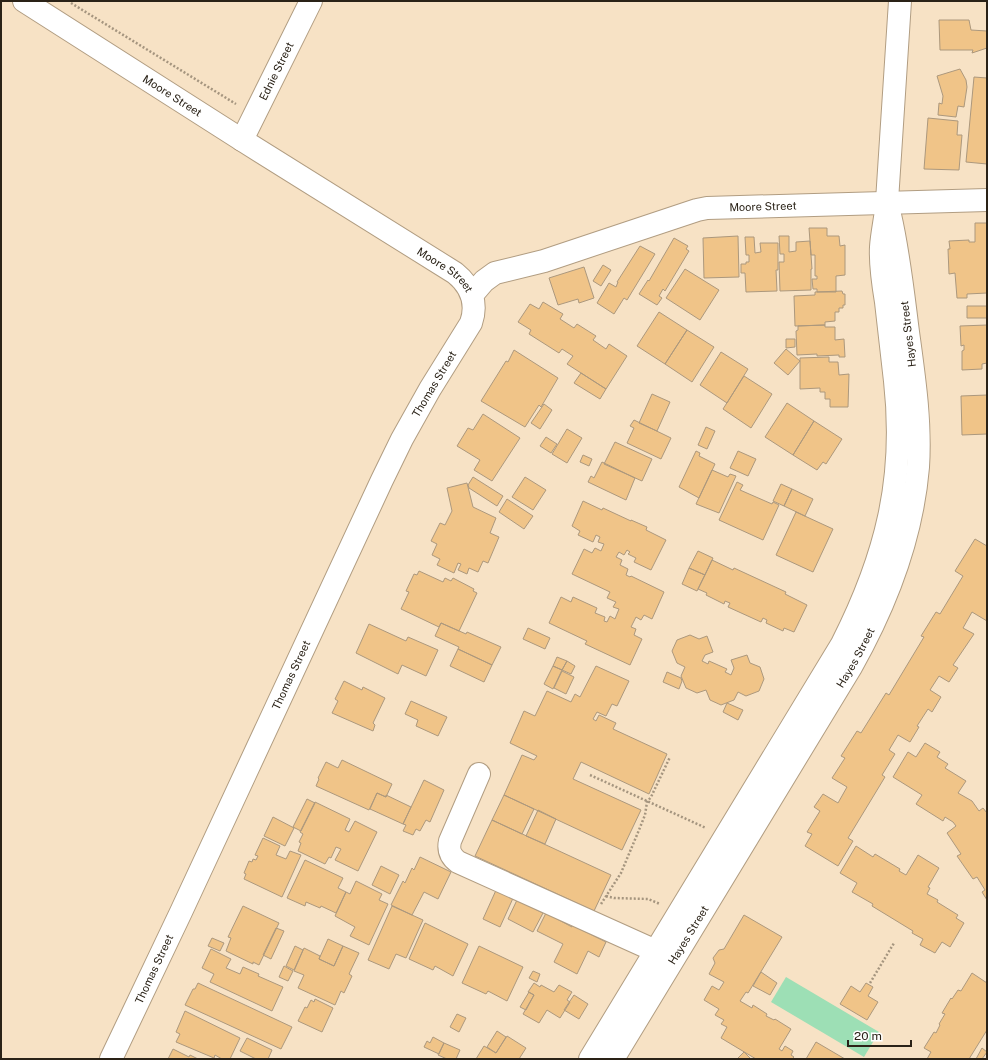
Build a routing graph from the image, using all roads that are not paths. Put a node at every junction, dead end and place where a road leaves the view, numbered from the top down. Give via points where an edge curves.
1 (24, 1) edge
2 (311, 1) edge
3 (900, 1) edge
4 (242, 140) junction
5 (987, 200) edge
6 (887, 202) junction
7 (472, 295) junction
8 (479, 774) dead end
9 (664, 955) junction
10 (111, 1059) edge
11 (590, 1059) edge
12 (612, 1059) edge

1 - 4 street, Moore Street
2 - 4 street, Ednie Street
3 - 6 street, Hayes Street
4 - 7 street, Moore Street via 455,273 467,285
5 - 6 street, Moore Street
6 - 7 street, Moore Street via 718,207 696,210 544,261 495,273
6 - 9 street, Hayes Street via 881,248 882,271 896,389 898,440 896,482 880,556 842,644 768,767
7 - 10 street, Thomas Street via 474,310 471,322 414,419 382,480
8 - 9 street via 450,841 449,848 454,859
9 - 11 street, Hayes Street
9 - 12 street, Hayes Street

